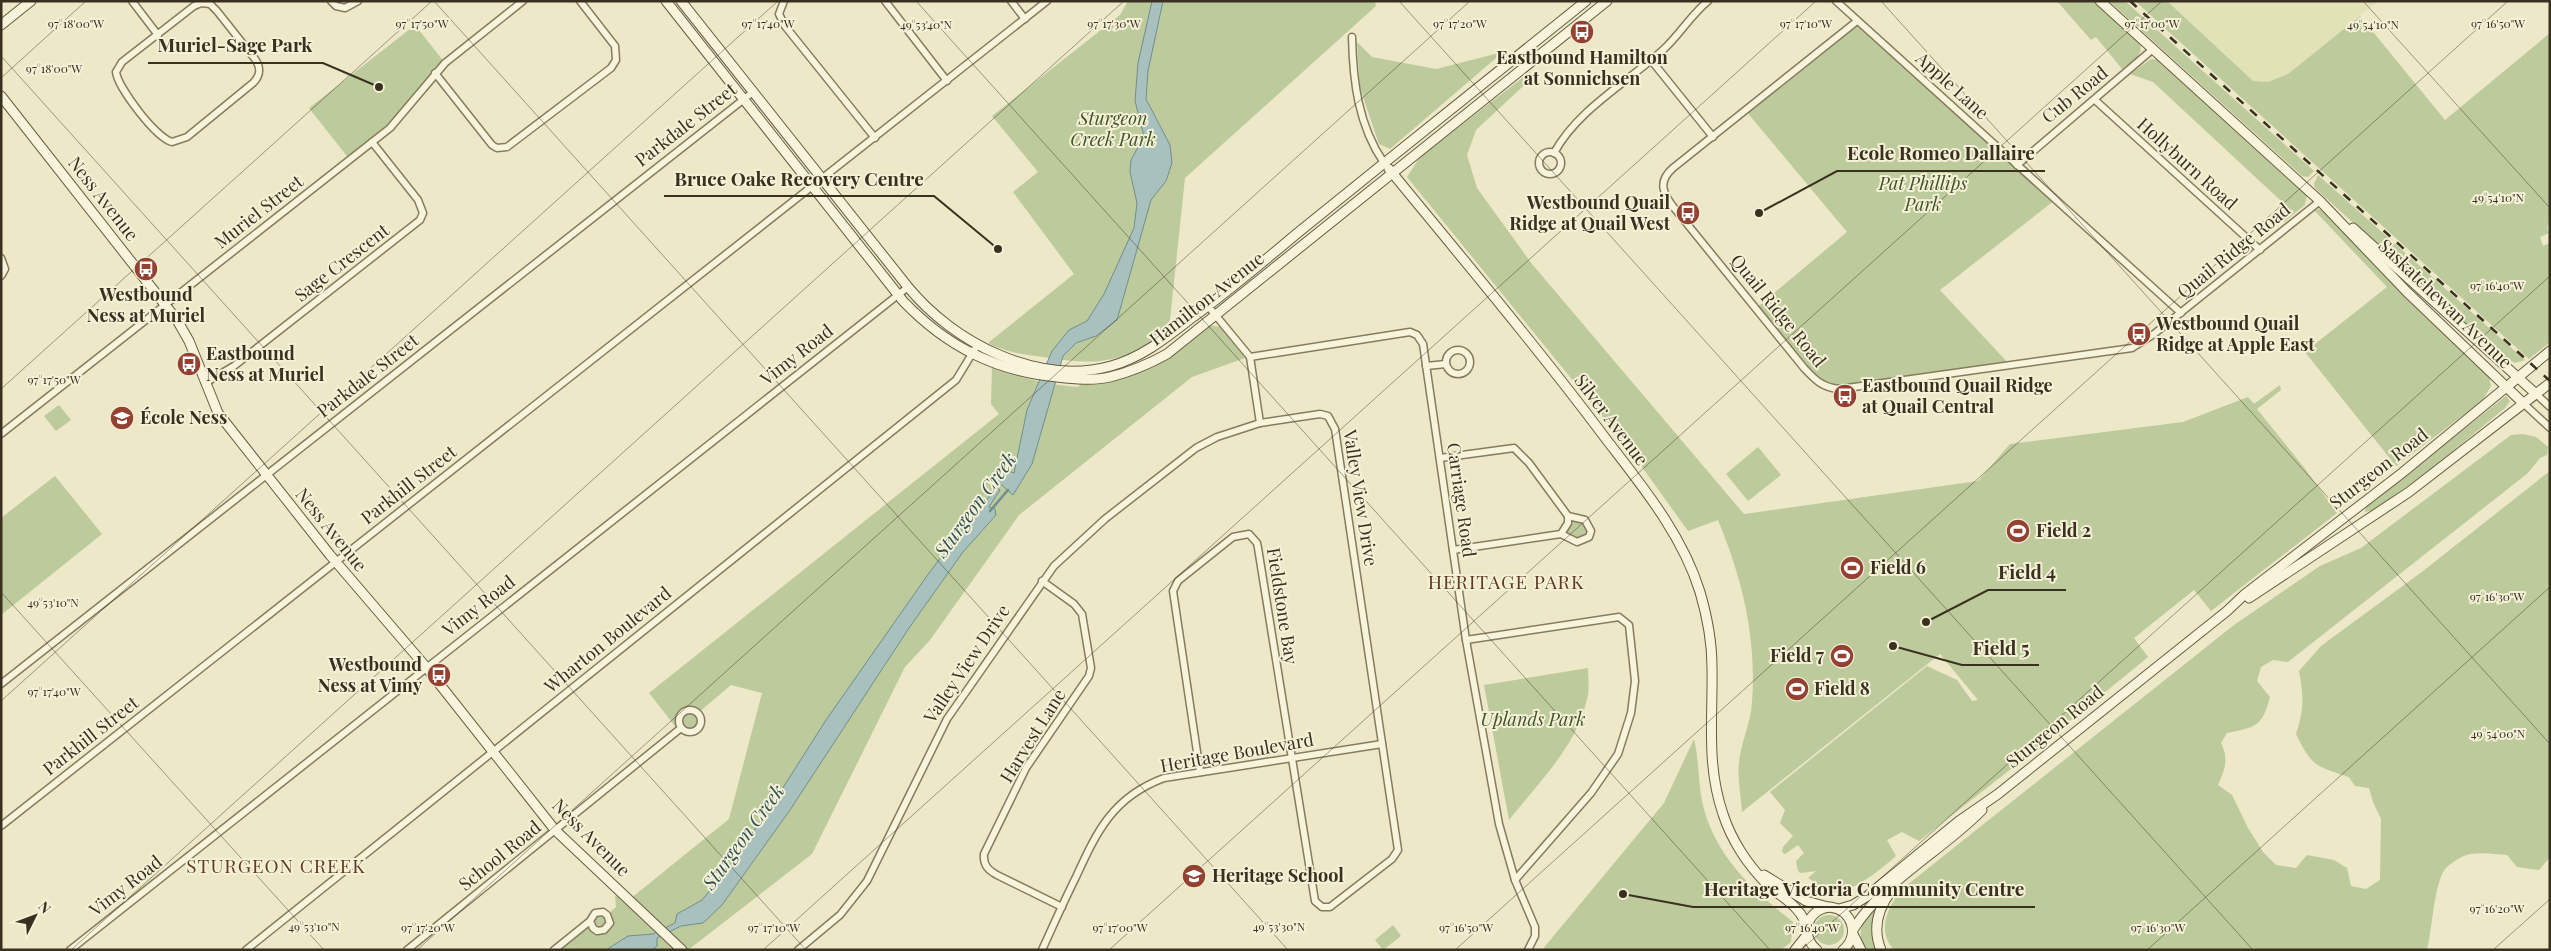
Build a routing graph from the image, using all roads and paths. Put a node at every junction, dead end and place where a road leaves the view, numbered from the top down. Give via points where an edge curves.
1 (31, 1) edge
2 (132, 1) edge
3 (331, 1) edge
4 (358, 1) edge
5 (524, 1) edge
6 (580, 1) edge
7 (666, 1) edge
8 (681, 1) edge
9 (784, 1) edge
10 (885, 1) edge
11 (1011, 1) edge
12 (1047, 1) edge
13 (1586, 1) edge
14 (1708, 1) edge
15 (1836, 1) edge
16 (2100, 1) edge
17 (1602, 3) edge
18 (1025, 19) junction
19 (1857, 21) junction
20 (1, 25) edge
21 (158, 35) junction
22 (1352, 37) dead end
23 (2153, 49) junction
24 (1651, 60) junction
25 (435, 73) junction
26 (947, 81) junction
27 (753, 92) junction
28 (1, 96) edge
29 (743, 99) junction
30 (2095, 100) junction
31 (1713, 137) junction
32 (875, 138) junction
33 (372, 142) junction
34 (1554, 153) dead end
35 (1384, 163) junction
36 (2016, 165) junction
37 (1392, 173) junction
38 (822, 179) junction
39 (812, 186) junction
40 (2320, 200) junction
41 (2260, 250) junction
42 (1, 258) edge
43 (1, 276) edge
44 (908, 287) junction
45 (898, 295) junction
46 (165, 305) junction
47 (1208, 306) junction
48 (2181, 313) junction
49 (1216, 316) junction
50 (978, 344) junction
51 (2550, 351) edge
52 (972, 354) junction
53 (1250, 357) junction
54 (1446, 364) dead end
55 (1426, 366) junction
56 (1030, 370) junction
57 (1077, 375) junction
58 (2518, 378) junction
59 (205, 383) junction
60 (2550, 383) edge
61 (2507, 387) junction
62 (2535, 393) junction
63 (2522, 402) junction
64 (2550, 407) edge
65 (1260, 423) junction
66 (2550, 428) edge
67 (1, 434) edge
68 (1440, 458) junction
69 (267, 475) junction
70 (1568, 516) junction
71 (1561, 534) junction
72 (1453, 550) junction
73 (336, 562) junction
74 (1042, 581) junction
75 (2228, 611) junction
76 (1466, 640) junction
77 (426, 667) junction
78 (1, 684) edge
79 (681, 728) dead end
80 (1382, 744) junction
81 (493, 752) junction
82 (1291, 758) junction
83 (1200, 772) junction
84 (1998, 794) junction
85 (1, 826) edge
86 (555, 830) junction
87 (1750, 864) junction
88 (1515, 880) junction
89 (1900, 880) junction
90 (1062, 908) junction
91 (1834, 908) junction
92 (590, 921) dead end
93 (1807, 931) junction
94 (1853, 932) junction
95 (70, 950) edge
96 (246, 950) edge
97 (407, 950) edge
98 (554, 950) edge
99 (682, 950) edge
100 (798, 950) edge
101 (1042, 950) edge
102 (1528, 950) edge
103 (1796, 950) edge
104 (1817, 950) edge
105 (1843, 950) edge
106 (1862, 950) edge
107 (1881, 950) edge

1 - 20 street
2 - 21 street
3 - 4 street via 341,8
5 - 25 street, Muriel Street
6 - 25 street via 615,46 616,60 610,68 507,147 492,145
7 - 29 street, Hamilton Avenue
8 - 27 street, Hamilton Avenue
9 - 32 street via 779,14 785,26
10 - 26 street
11 - 18 street
12 - 18 street, Parkhill Street
13 - 35 street, Hamilton Avenue
14 - 24 street
15 - 19 street, Apple Lane
16 - 23 street, Saskatchewan Avenue
17 - 37 street, Hamilton Avenue
18 - 26 street, Parkhill Street
19 - 31 street, Quail Ridge Road
19 - 36 street, Apple Lane
21 - 21 street via 194,6 206,3 217,11 255,59 259,75 187,137 176,142 168,141 161,137 120,85 116,72 122,62
22 - 35 street, Silver Avenue via 1357,96 1372,144
23 - 30 street, Cub Road
23 - 40 street, Saskatchewan Avenue
24 - 31 street
24 - 34 street via 1601,101 1562,139
25 - 33 street, Muriel Street via 402,116
26 - 32 street, Parkhill Street
27 - 29 street, Parkdale Street
27 - 38 street, Hamilton Avenue
28 - 46 street, Ness Avenue
29 - 39 street, Hamilton Avenue
29 - 69 street, Parkdale Street
30 - 36 street, Cub Road
30 - 41 street, Hollyburn Road
31 - 48 street, Quail Ridge Road via 1667,173 1662,185 1664,195 1814,380 1827,388 1840,389 2122,350 2142,342
32 - 38 street, Parkhill Street
33 - 46 street, Muriel Street
33 - 59 street, Sage Crescent via 418,200 423,213 420,220 234,366
35 - 37 street, Silver Avenue
35 - 47 street, Hamilton Avenue
36 - 48 street, Apple Lane
37 - 49 street, Hamilton Avenue
37 - 87 street, Silver Avenue via 1588,415 1663,517 1685,554 1699,590 1709,630 1712,667 1710,742 1716,791 1730,831
38 - 39 street, Parkhill Street
38 - 44 street, Hamilton Avenue
39 - 45 street, Hamilton Avenue
39 - 73 street, Parkhill Street
40 - 41 street, Quail Ridge Road
40 - 58 street, Saskatchewan Avenue
40 - 61 street, Saskatchewan Avenue via 2407,292
41 - 48 street, Quail Ridge Road
42 - 43 street via 4,265
44 - 45 street, Vimy Road
44 - 50 street, Hamilton Avenue via 936,316
45 - 52 street, Hamilton Avenue via 930,328
45 - 77 street, Vimy Road
46 - 59 street, Ness Avenue via 189,341
46 - 67 street, Muriel Street
47 - 49 street
47 - 57 street, Hamilton Avenue via 1156,345 1130,359
49 - 53 street
49 - 57 street, Hamilton Avenue via 1153,361 1109,377
50 - 52 street, Wharton Boulevard
50 - 56 street, Hamilton Avenue
51 - 58 street, Sturgeon Road
52 - 56 street, Hamilton Avenue via 993,364
52 - 81 street, Wharton Boulevard via 956,380
53 - 55 street, Carriage Road via 1410,332 1417,335 1423,344
53 - 65 street
54 - 55 street
55 - 68 street, Carriage Road
56 - 57 street, Hamilton Avenue
58 - 61 street, Sturgeon Road
58 - 62 street, Saskatchewan Avenue
59 - 69 street, Ness Avenue via 225,423
60 - 62 street, Sturgeon Road
61 - 63 street, Saskatchewan Avenue
61 - 75 street, Sturgeon Road via 2245,594
62 - 63 street, Sturgeon Road
62 - 64 street, Saskatchewan Avenue
63 - 66 street, Saskatchewan Avenue
63 - 75 street, Sturgeon Road via 2409,492
65 - 74 street, Valley View Drive via 1217,437 1179,460 1083,538
65 - 80 street, Valley View Drive via 1320,414 1332,421
68 - 70 street via 1514,448
68 - 72 street, Carriage Road
69 - 73 street, Ness Avenue
69 - 78 street, Parkdale Street
70 - 71 street
70 - 71 street via 1585,520 1591,531 1588,538 1577,542
71 - 72 street
72 - 76 street, Carriage Road
73 - 77 street, Ness Avenue
73 - 85 street, Parkhill Street
74 - 90 street, Harvest Lane via 1074,604 1082,614 1091,668 1089,676 1026,768 984,860 997,876
74 - 100 street, Valley View Drive via 947,719 867,881 840,915
75 - 84 street, Sturgeon Road
76 - 88 street, Carriage Road via 1500,824
76 - 88 street via 1619,617 1629,625 1635,681 1631,713 1618,754 1591,794
77 - 81 street, Ness Avenue
77 - 95 street, Vimy Road
79 - 86 street, School Road
80 - 82 street, Heritage Boulevard
80 - 82 street, Valley View Drive via 1398,850 1392,859 1330,907 1322,907 1315,901
81 - 86 street, Ness Avenue
81 - 96 street, Wharton Boulevard
82 - 83 street, Heritage Boulevard
82 - 83 street, Fieldstone Bay via 1258,548 1253,537 1244,533 1233,536 1186,574 1175,584 1173,591
83 - 90 street, Heritage Boulevard via 1164,778 1122,802 1096,833
84 - 89 street, Sturgeon Road via 1966,826
84 - 91 street, Sturgeon Road via 1959,821 1866,897 1853,905
86 - 97 street, School Road
86 - 99 street, Ness Avenue
87 - 91 street, Silver Avenue via 1786,890
87 - 93 street, Silver Avenue via 1765,882 1800,911
88 - 102 street, Carriage Road via 1535,926 1535,936
89 - 94 street, Sturgeon Road via 1870,905
89 - 107 street via 1888,896 1876,923 1876,937
90 - 101 street, Heritage Boulevard
91 - 93 street, Sturgeon Road via 1815,913
91 - 94 street via 1849,918
92 - 98 street
93 - 103 street
93 - 104 street, Silver Avenue
94 - 105 street, Sturgeon Road
94 - 106 street

